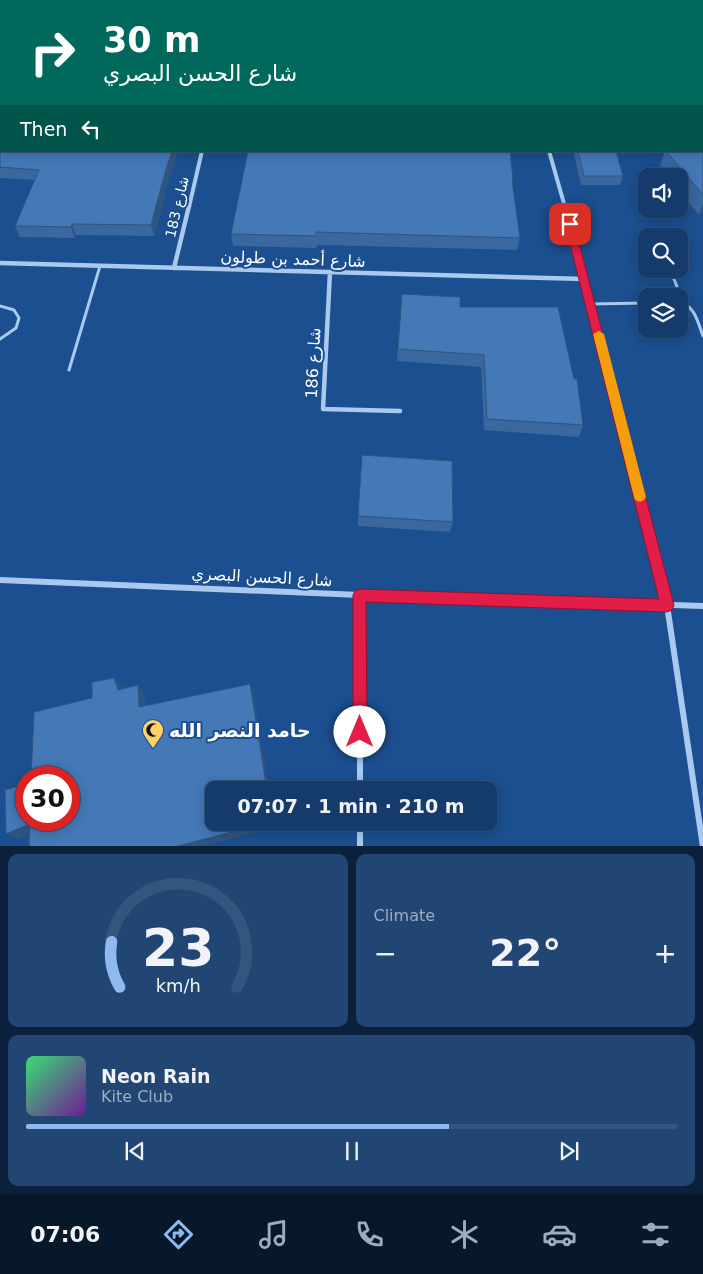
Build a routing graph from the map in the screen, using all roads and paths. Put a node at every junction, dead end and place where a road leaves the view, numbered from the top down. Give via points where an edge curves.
1 (202, 152) edge
2 (549, 152) edge
3 (0, 263) edge
4 (100, 266) junction
5 (174, 268) junction
6 (330, 272) junction
7 (585, 279) junction
8 (638, 303) edge
9 (591, 304) junction
10 (0, 306) edge
11 (688, 306) edge
12 (703, 336) edge
13 (0, 339) edge
14 (69, 370) dead end
15 (400, 412) dead end
16 (0, 580) edge
17 (360, 595) junction
18 (667, 605) junction
19 (703, 606) edge
20 (360, 781) edge
21 (360, 831) edge
22 (360, 846) edge
23 (703, 846) edge

1 - 5 street, شارع 183
2 - 7 street
3 - 4 street, شارع أحمد بن طولون
4 - 5 street, شارع أحمد بن طولون
4 - 14 lane
5 - 6 street, شارع أحمد بن طولون
6 - 7 street, شارع أحمد بن طولون
6 - 15 street, شارع 186 via 323,408
7 - 9 street
8 - 9 lane
9 - 18 street
10 - 13 lane via 14,310 19,318 16,328
11 - 12 lane
16 - 17 street, شارع الحسن البصري
17 - 18 street, شارع الحسن البصري
17 - 20 street
18 - 19 street, شارع الحسن البصري
18 - 23 street
21 - 22 street

